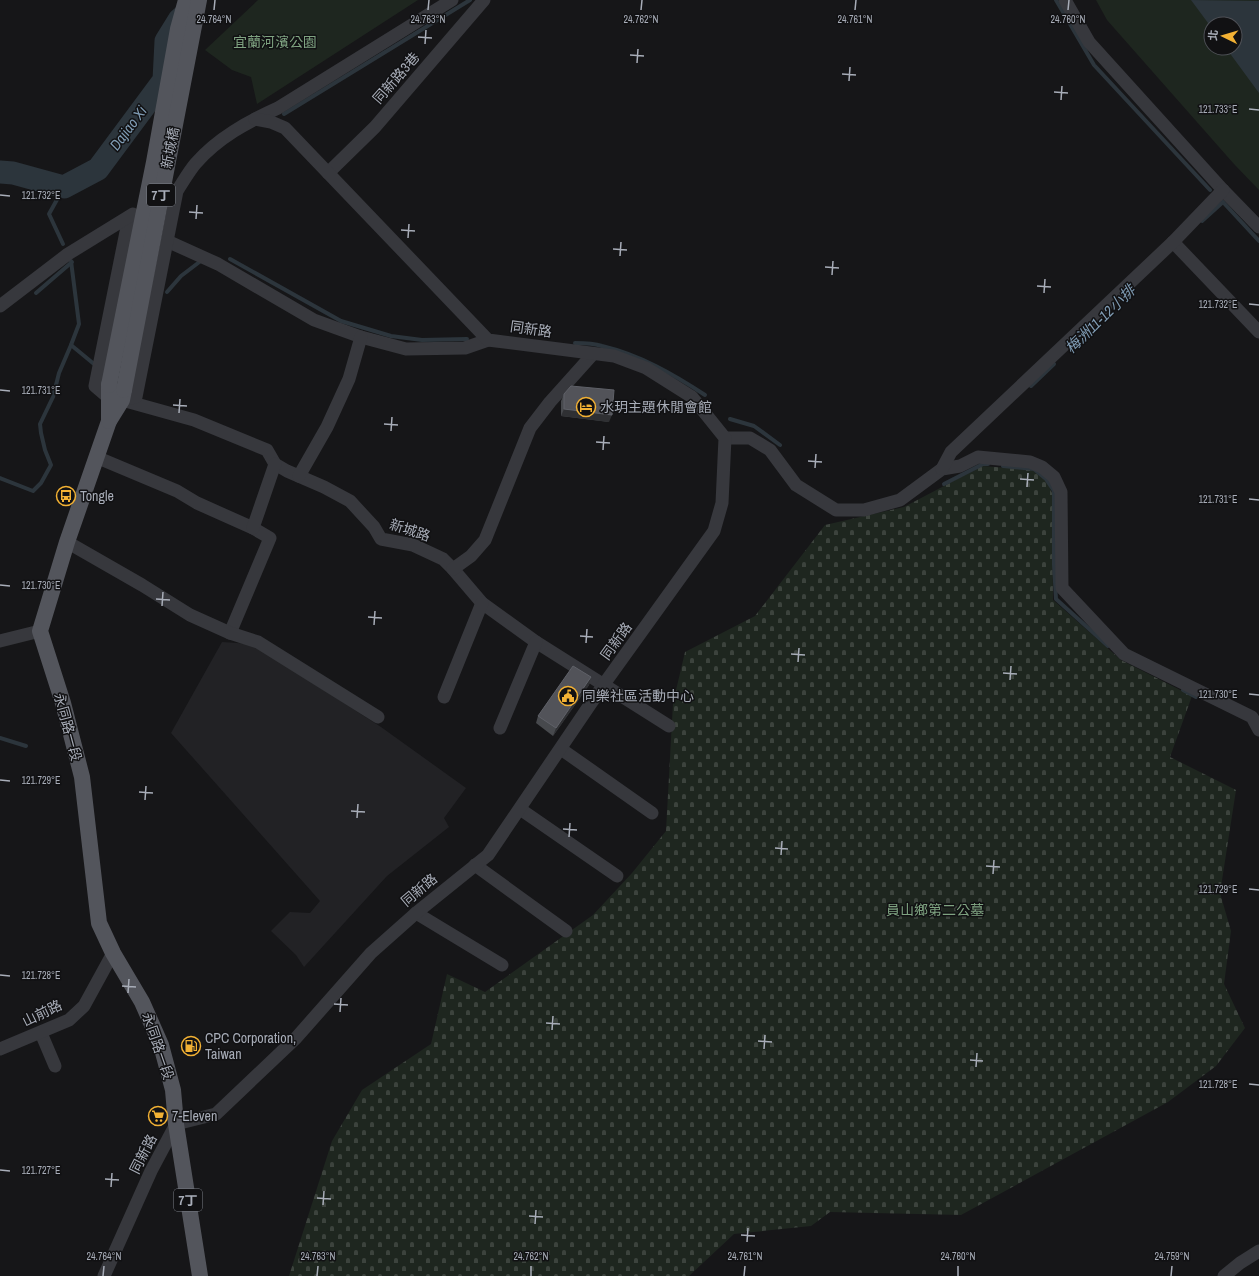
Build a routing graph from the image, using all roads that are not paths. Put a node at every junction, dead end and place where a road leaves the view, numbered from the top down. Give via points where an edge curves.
1 (186, 0) edge
2 (199, 0) edge
3 (452, 0) edge
4 (484, 0) edge
5 (1065, 0) edge
6 (255, 118) junction
7 (328, 173) junction
8 (1223, 190) junction
9 (177, 191) junction
10 (129, 217) junction
11 (1259, 227) edge
12 (167, 241) junction
13 (1173, 242) junction
14 (0, 306) edge
15 (1259, 332) edge
16 (361, 337) junction
17 (488, 340) junction
18 (593, 354) junction
19 (116, 393) junction
20 (725, 438) junction
21 (96, 457) junction
22 (275, 464) junction
23 (942, 469) junction
24 (299, 476) junction
25 (253, 528) junction
26 (67, 542) junction
27 (453, 569) junction
28 (482, 603) junction
29 (40, 631) junction
30 (230, 633) junction
31 (0, 641) edge
32 (536, 642) junction
33 (604, 684) junction
34 (444, 697) dead end
35 (378, 718) dead end
36 (669, 726) dead end
37 (500, 728) dead end
38 (1259, 730) edge
39 (561, 749) junction
40 (520, 809) junction
41 (652, 813) dead end
42 (475, 865) junction
43 (617, 876) dead end
44 (416, 913) junction
45 (566, 932) dead end
46 (113, 953) junction
47 (502, 965) dead end
48 (41, 1033) junction
49 (0, 1049) edge
50 (55, 1066) dead end
51 (176, 1124) junction
52 (1259, 1251) edge
53 (104, 1276) edge
54 (200, 1276) edge
55 (1224, 1276) edge

1 - 19 main road, 新城橋 / 7丁, bridge via 178,29 154,162
2 - 19 main road, 新城橋 / 7丁, bridge
3 - 6 street via 278,108
4 - 7 street, 同新路3巷 via 375,127
5 - 8 street via 1089,42
6 - 7 street via 285,128
6 - 9 street via 221,139 196,163
7 - 17 street
8 - 11 street
8 - 13 street
9 - 10 street via 151,201
9 - 12 street
10 - 14 street via 68,254
10 - 19 street via 95,386
12 - 16 street via 218,264 314,320
12 - 19 street via 136,397
13 - 15 street
13 - 23 street via 951,452
16 - 17 street via 406,349 465,348
16 - 24 street via 349,379 327,427
17 - 18 street, 同新路
18 - 20 street, 同新路 via 614,356 646,368 692,397
18 - 27 street via 530,428 485,540 471,556
19 - 21 main road, 7丁
19 - 22 street, 新城路 via 194,420 267,450
20 - 23 street via 750,438 770,450 796,485 836,510 864,510 900,500
20 - 33 street, 同新路 via 722,503 714,531
21 - 25 street via 177,491
21 - 26 main road, 7丁
22 - 24 street, 新城路
22 - 25 street
23 - 38 street via 960,466 978,457 1030,462 1042,467 1054,477 1061,492 1062,588 1124,654 1252,718
24 - 27 street, 新城路 via 350,501 374,527 380,539 413,545 443,559
25 - 30 street via 270,538
26 - 29 main road, 7丁
26 - 30 street via 190,615
27 - 28 street, 新城路
28 - 32 street, 新城路
28 - 34 street
29 - 31 street
29 - 46 main road, 永同路一段 / 7丁 via 63,703 82,777 99,923
30 - 35 street via 258,642
32 - 33 street, 新城路
32 - 37 street
33 - 36 street, 新城路
33 - 39 street, 同新路
39 - 40 street, 同新路
39 - 41 street
40 - 42 street, 同新路 via 488,855
40 - 43 street
42 - 44 street, 同新路
42 - 45 street
44 - 47 street
44 - 51 street, 同新路 via 371,953 296,1038 216,1114
46 - 48 street, 山前路 via 84,1006 69,1020
46 - 51 main road, 永同路一段 / 7丁 via 142,1002 160,1045 173,1090
48 - 49 street, 山前路
48 - 50 street
51 - 53 street, 同新路 via 151,1171
51 - 54 main road, 7丁
52 - 55 street

